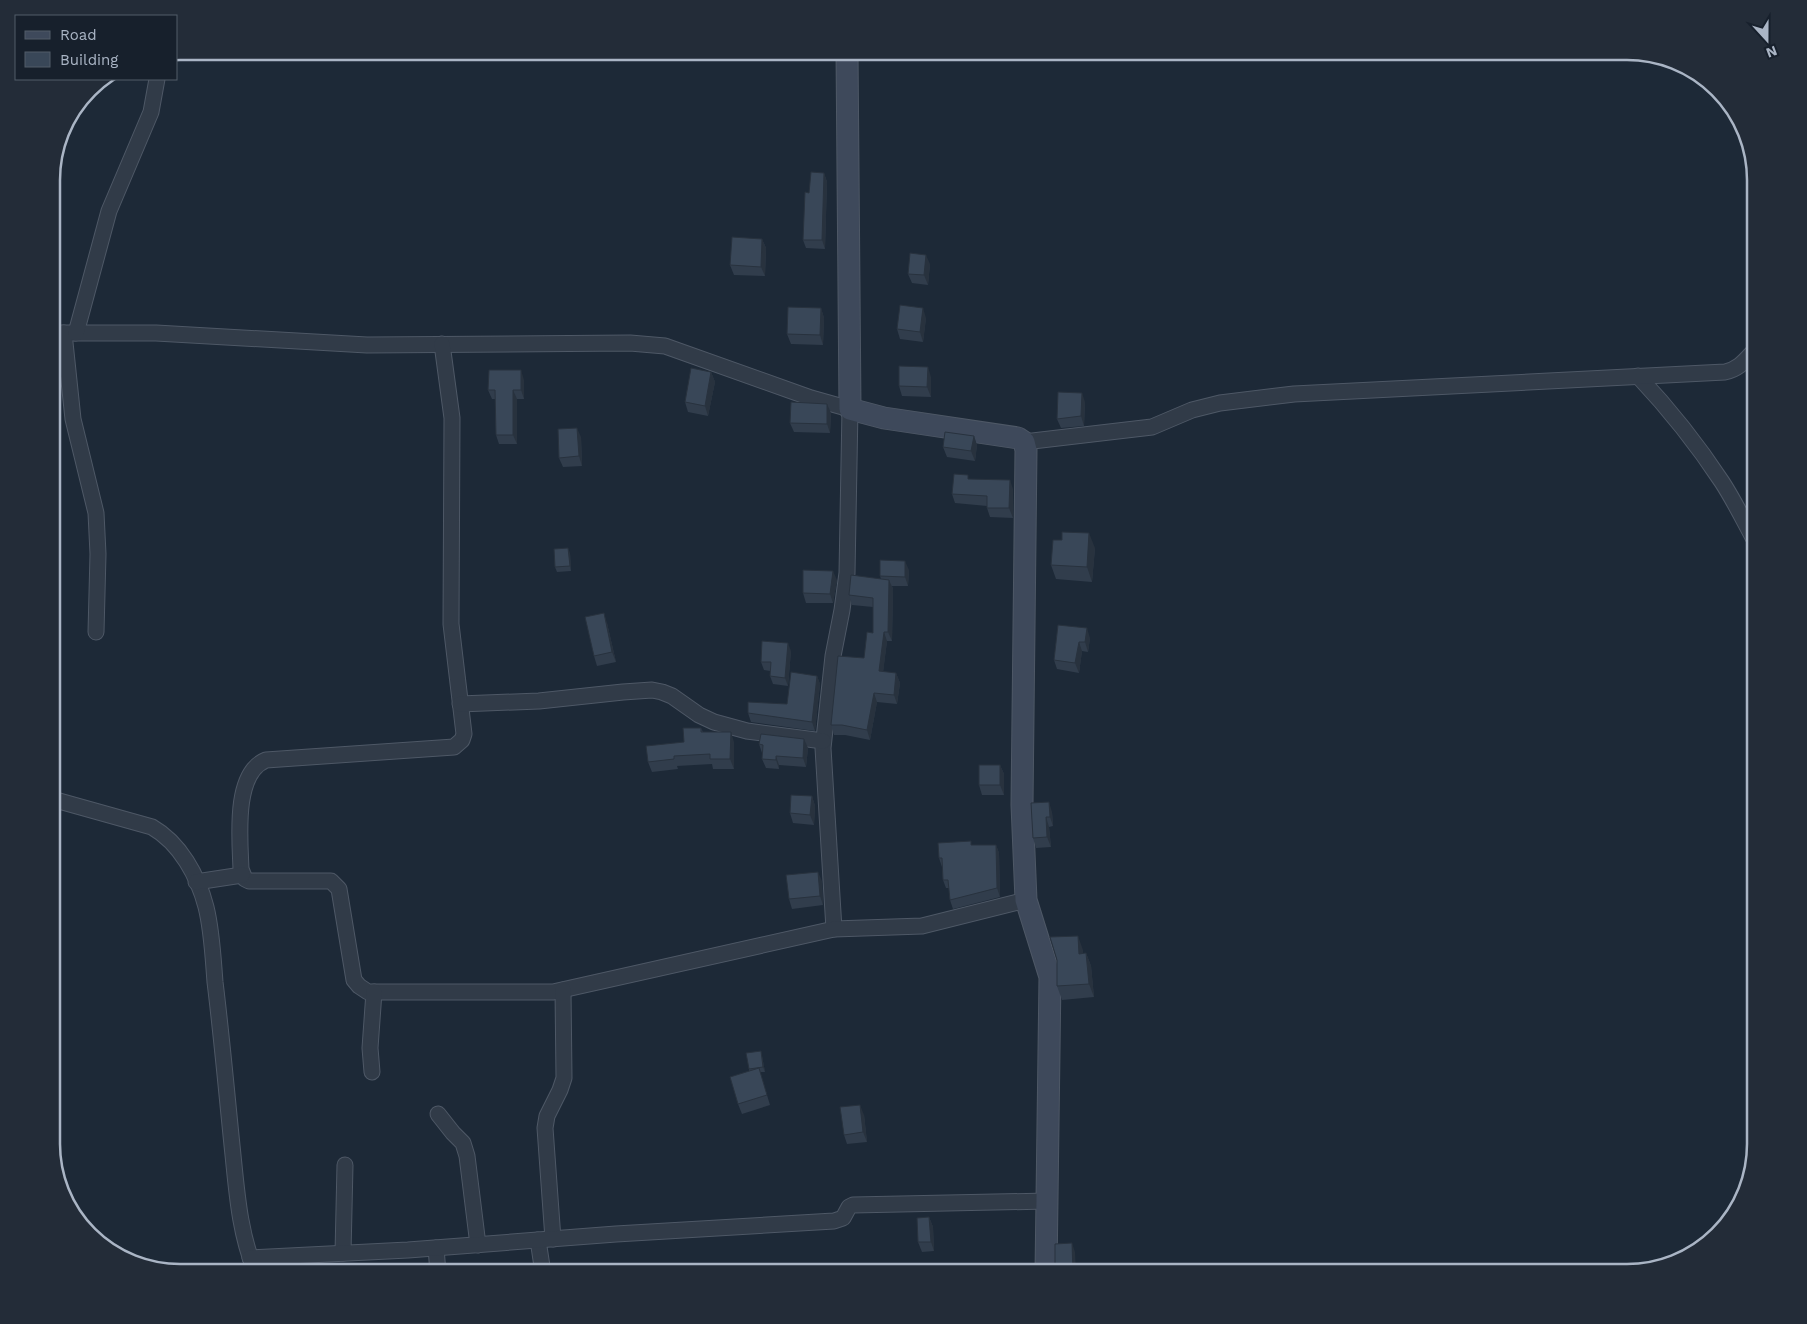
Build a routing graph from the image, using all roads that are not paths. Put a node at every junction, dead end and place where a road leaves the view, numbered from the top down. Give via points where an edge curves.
1 (847, 60) edge
2 (157, 80) edge
3 (64, 333) edge
4 (442, 344) junction
5 (1747, 359) edge
6 (1638, 376) junction
7 (850, 409) junction
8 (1024, 442) junction
9 (1747, 527) edge
10 (96, 632) dead end
11 (460, 704) junction
12 (823, 741) junction
13 (60, 800) edge
14 (242, 875) junction
15 (196, 882) junction
16 (1026, 900) junction
17 (834, 929) junction
18 (562, 990) junction
19 (374, 992) junction
20 (372, 1072) dead end
21 (438, 1114) dead end
22 (345, 1165) dead end
23 (1047, 1202) junction
24 (546, 1240) junction
25 (478, 1245) junction
26 (436, 1248) junction
27 (343, 1253) junction
28 (250, 1258) junction
29 (252, 1264) edge
30 (437, 1264) edge
31 (543, 1264) edge
32 (1046, 1264) edge

1 - 7 street
2 - 3 street via 151,112 109,211
3 - 4 street via 156,333 368,345
3 - 10 street via 73,419 96,514
4 - 7 street via 630,343 665,346
4 - 11 street via 452,418 450,615
5 - 6 street via 1734,370
6 - 8 street via 1294,394 1220,403 1152,426
6 - 9 street via 1699,448
7 - 8 street via 884,418 1018,438
7 - 12 street via 847,573
8 - 16 street via 1022,805
11 - 12 street via 538,702 652,690 672,696 714,722 747,732
11 - 14 street via 464,734 454,746 266,760 257,765 240,804
12 - 17 street
13 - 15 street via 164,834
14 - 15 street
14 - 19 street via 249,881 331,881 336,884 354,980 363,990
15 - 28 street via 208,918 239,1217
16 - 17 street via 922,926
16 - 23 street via 1050,977
17 - 18 street
18 - 19 street
18 - 24 street via 564,1078 545,1128
19 - 20 street via 370,1048
21 - 25 street via 463,1142
22 - 27 street
23 - 24 street via 853,1205 843,1218 834,1221
23 - 32 street
24 - 25 street
24 - 31 street
25 - 26 street
26 - 27 street
26 - 30 street
27 - 28 street
28 - 29 street

